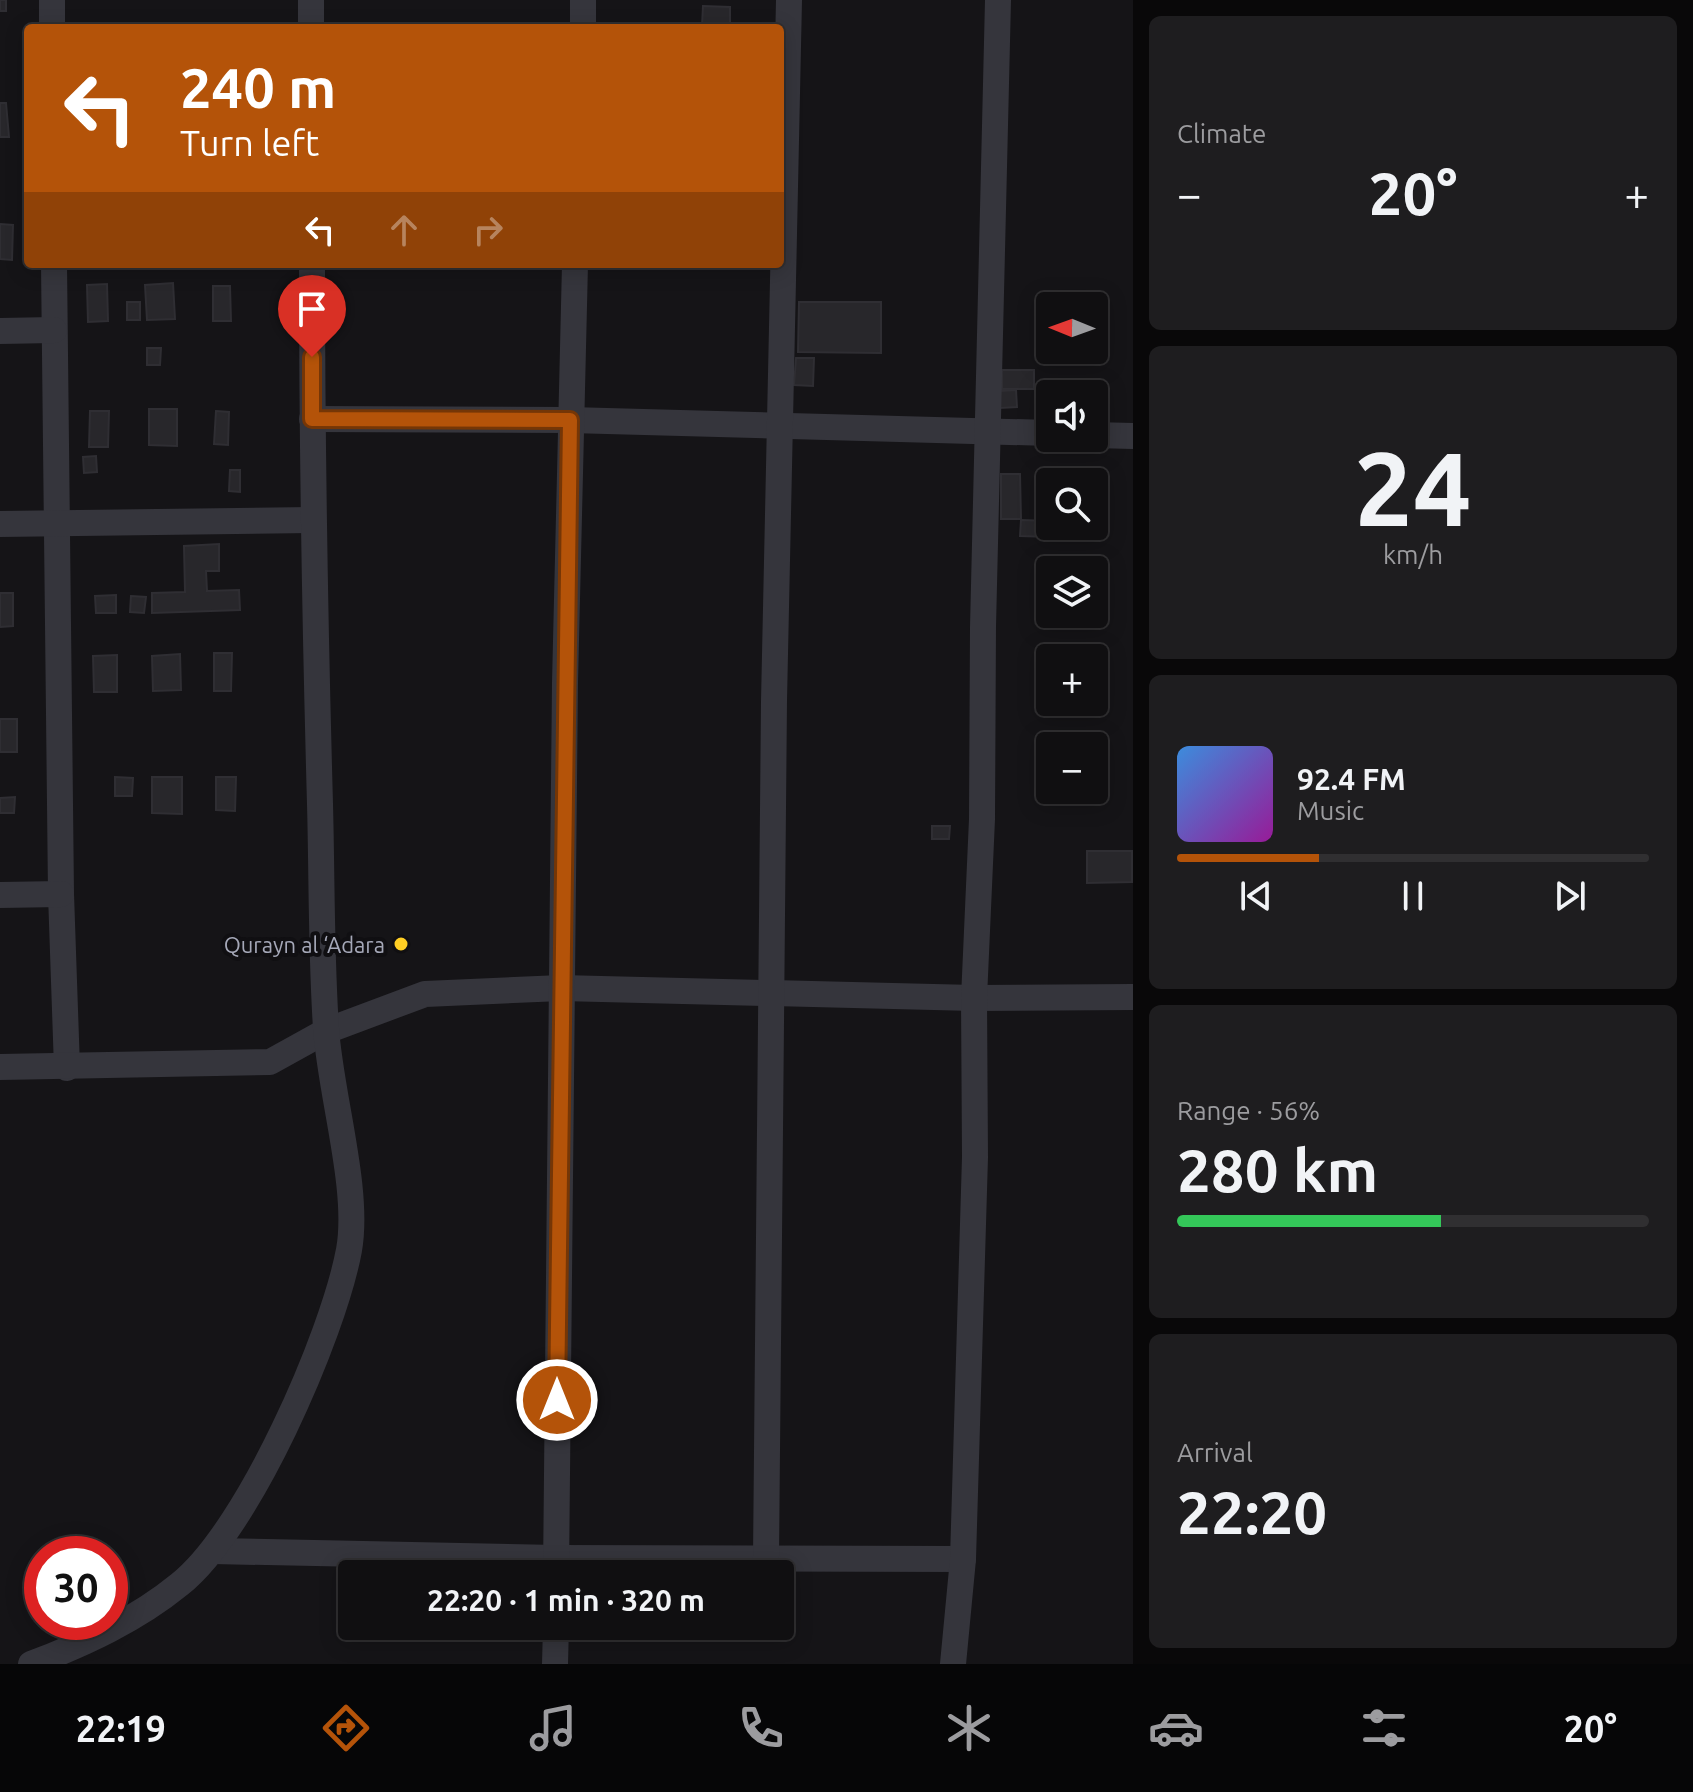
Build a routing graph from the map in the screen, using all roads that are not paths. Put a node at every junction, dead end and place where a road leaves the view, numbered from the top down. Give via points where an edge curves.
1 (52, 0) edge
2 (311, 0) edge
3 (583, 0) edge
4 (789, 0) edge
5 (998, 0) edge
6 (52, 24) edge
7 (311, 24) edge
8 (583, 24) edge
9 (784, 194) edge
10 (54, 268) edge
11 (312, 268) edge
12 (575, 268) edge
13 (782, 268) edge
14 (54, 330) junction
15 (0, 331) edge
16 (312, 419) junction
17 (570, 420) junction
18 (778, 427) junction
19 (988, 431) junction
20 (1036, 433) edge
21 (1108, 435) edge
22 (1133, 436) edge
23 (312, 520) junction
24 (58, 523) junction
25 (0, 524) edge
26 (61, 894) junction
27 (0, 895) edge
28 (561, 988) junction
29 (772, 991) junction
30 (1133, 997) edge
31 (974, 998) junction
32 (326, 1031) junction
33 (0, 1067) edge
34 (67, 1068) junction
35 (213, 1551) junction
36 (766, 1558) junction
37 (963, 1559) junction
38 (419, 1560) edge
39 (556, 1560) edge
40 (714, 1560) edge
41 (556, 1640) edge
42 (31, 1664) edge
43 (555, 1664) edge
44 (953, 1664) edge

1 - 6 street
2 - 7 street
3 - 8 street
4 - 9 street
5 - 19 street
10 - 14 street
11 - 16 street
12 - 17 street
13 - 18 street
14 - 15 street
14 - 24 street
16 - 17 street
16 - 23 street
17 - 18 street
17 - 28 street
18 - 19 street
18 - 29 street
19 - 20 street
19 - 31 street
21 - 22 street
23 - 24 street
23 - 32 street
24 - 25 street
24 - 26 street
26 - 27 street
26 - 34 street
28 - 29 street
28 - 32 street via 425,994
28 - 39 street
29 - 31 street
29 - 36 street
30 - 31 street
31 - 37 street via 975,1157
32 - 34 street via 270,1062 249,1065
32 - 35 street via 350,1205 350,1245 287,1421
33 - 34 street
35 - 38 street
35 - 42 street via 183,1583 143,1611
36 - 37 street
36 - 40 street
37 - 44 street
41 - 43 street

